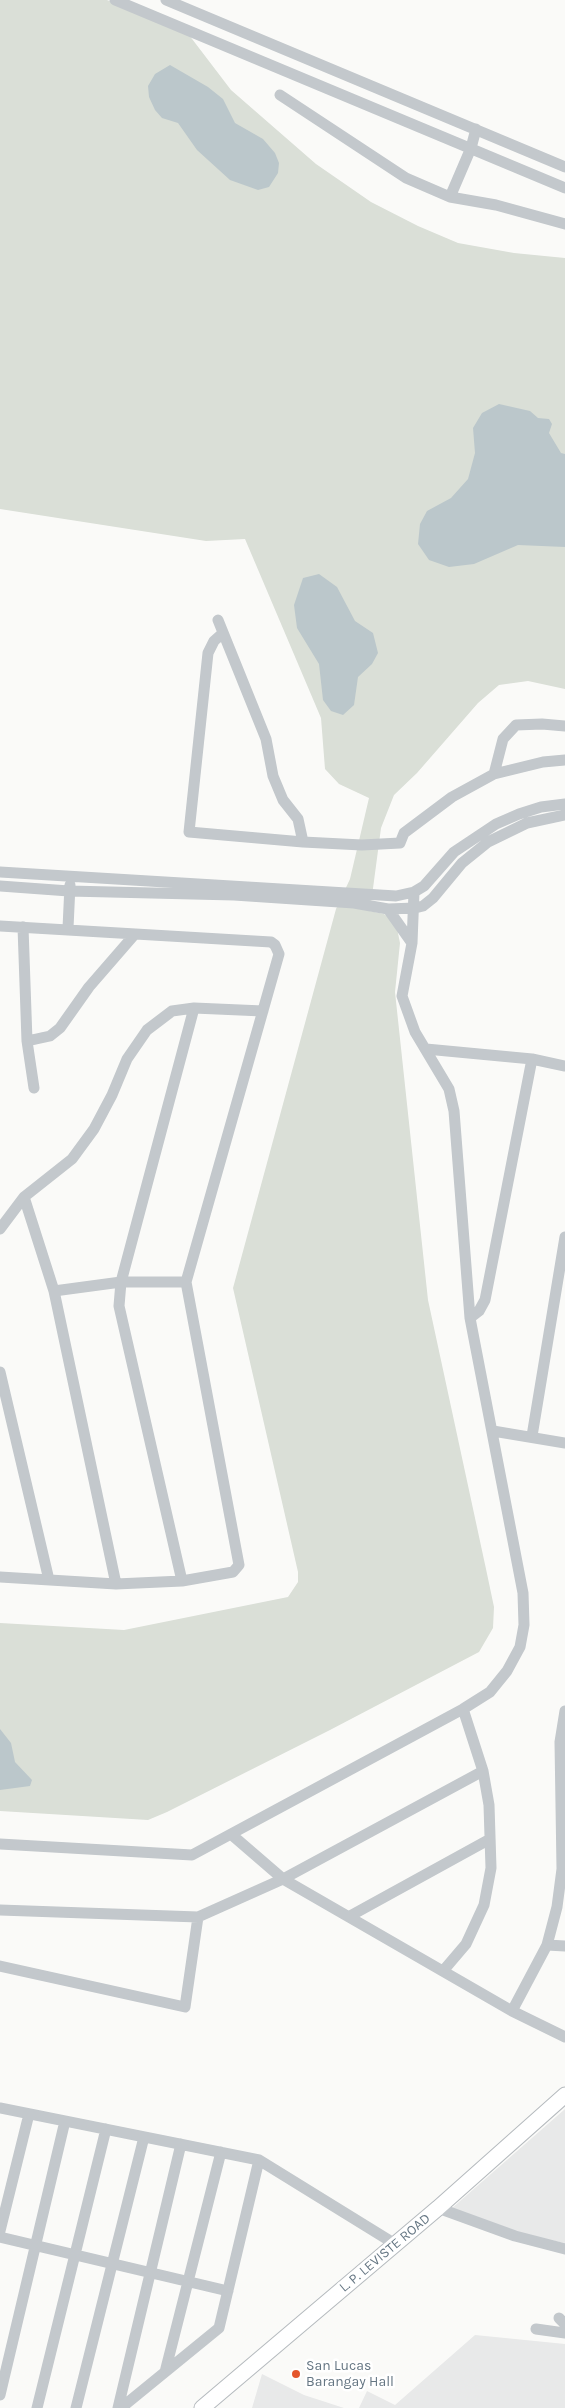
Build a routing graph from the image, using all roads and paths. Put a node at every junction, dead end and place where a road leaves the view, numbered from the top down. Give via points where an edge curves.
1 (116, 0) edge
2 (166, 0) edge
3 (280, 95) dead end
4 (476, 130) junction
5 (471, 148) junction
6 (565, 168) edge
7 (565, 188) edge
8 (450, 198) junction
9 (565, 224) edge
10 (218, 620) dead end
11 (223, 633) junction
12 (565, 726) edge
13 (565, 760) edge
14 (494, 774) junction
15 (565, 804) edge
16 (565, 815) edge
17 (303, 842) junction
18 (0, 872) edge
19 (70, 877) junction
20 (0, 886) edge
21 (69, 891) junction
22 (414, 892) junction
23 (415, 908) junction
24 (388, 909) junction
25 (0, 926) edge
26 (23, 926) junction
27 (68, 928) junction
28 (135, 934) junction
29 (412, 943) junction
30 (194, 1008) junction
31 (263, 1011) junction
32 (27, 1041) junction
33 (426, 1049) junction
34 (532, 1060) junction
35 (565, 1066) edge
36 (34, 1088) dead end
37 (24, 1197) junction
38 (0, 1228) edge
39 (565, 1237) edge
40 (121, 1282) junction
41 (186, 1282) junction
42 (54, 1291) junction
43 (470, 1318) junction
44 (0, 1372) edge
45 (493, 1431) junction
46 (532, 1436) junction
47 (565, 1443) edge
48 (0, 1577) edge
49 (49, 1580) junction
50 (182, 1581) junction
51 (116, 1584) junction
52 (463, 1709) junction
53 (565, 1711) edge
54 (563, 1743) edge
55 (483, 1771) junction
56 (232, 1835) junction
57 (490, 1839) junction
58 (0, 1844) edge
59 (563, 1867) edge
60 (283, 1878) junction
61 (0, 1910) edge
62 (350, 1916) junction
63 (198, 1917) junction
64 (548, 1945) junction
65 (565, 1946) edge
66 (0, 1966) edge
67 (443, 1971) junction
68 (512, 2011) junction
69 (565, 2037) edge
70 (565, 2095) edge
71 (0, 2108) edge
72 (29, 2114) junction
73 (65, 2121) junction
74 (106, 2129) junction
75 (144, 2137) junction
76 (181, 2144) junction
77 (221, 2152) junction
78 (259, 2160) junction
79 (438, 2208) junction
80 (0, 2231) edge
81 (0, 2236) edge
82 (395, 2244) junction
83 (36, 2245) junction
84 (565, 2248) edge
85 (75, 2255) junction
86 (112, 2264) junction
87 (150, 2273) junction
88 (188, 2282) junction
89 (228, 2291) junction
90 (536, 2329) dead end
91 (565, 2333) edge
92 (165, 2372) junction
93 (0, 2395) edge
94 (37, 2408) edge
95 (76, 2408) edge
96 (119, 2408) edge
97 (202, 2408) edge

1 - 5 street
2 - 4 street
3 - 8 street via 406,178
4 - 5 street
4 - 6 street
5 - 7 street
5 - 8 street
8 - 9 street via 496,204
10 - 11 street
11 - 17 street via 266,739 273,776 283,800 298,819
11 - 17 street via 208,653 189,832
12 - 14 street via 516,725 502,739
13 - 14 street
14 - 17 street via 452,797 404,833 400,843
15 - 22 street via 519,814 496,824 454,852 431,879
16 - 23 street via 527,823 488,842 462,863 434,898
18 - 19 street
19 - 21 street
19 - 22 street via 396,896
20 - 21 street
21 - 24 street via 244,896 354,903
21 - 27 street
22 - 23 street
23 - 24 street
23 - 29 street
24 - 29 street
25 - 26 street
26 - 27 street
26 - 32 street
27 - 28 street
28 - 31 street via 272,942 280,954
28 - 32 street via 89,987 60,1028 50,1036
29 - 33 street via 402,996 415,1032
30 - 31 street
30 - 37 street via 172,1011 147,1030 127,1059 94,1129 72,1159
30 - 40 street
31 - 41 street
32 - 36 street
33 - 34 street
33 - 43 street via 449,1089 454,1111
34 - 35 street
34 - 43 street via 485,1300
37 - 38 street
37 - 42 street
39 - 46 street
40 - 41 street
40 - 42 street
40 - 50 street via 120,1306
41 - 50 street via 240,1562 233,1572
42 - 51 street
43 - 45 street
44 - 49 street
45 - 46 street
45 - 52 street via 523,1593 524,1625 520,1647 507,1671 490,1692
46 - 47 street
48 - 49 street
49 - 51 street
50 - 51 street
52 - 55 street
52 - 56 street
53 - 54 street
54 - 59 street
55 - 57 street
55 - 60 street
56 - 58 street via 192,1855
56 - 60 street
57 - 62 street
57 - 67 street via 491,1868 484,1905 466,1944
59 - 64 street via 558,1907
60 - 62 street
60 - 63 street
61 - 63 street
62 - 67 street
63 - 66 street via 185,2006
64 - 65 street
64 - 68 street
67 - 68 street
68 - 69 street
70 - 79 main road, L. P. LEVISTE ROAD
71 - 72 street
72 - 73 street
72 - 80 street
73 - 74 street
73 - 83 street
74 - 75 street
74 - 85 street
75 - 76 street
75 - 86 street
76 - 77 street
76 - 87 street
77 - 78 street
77 - 88 street
78 - 82 street
78 - 89 street
79 - 82 main road, L. P. LEVISTE ROAD
79 - 84 street via 515,2236
81 - 83 street
82 - 97 main road, L. P. LEVISTE ROAD
83 - 85 street
83 - 93 street
85 - 86 street
85 - 94 street
86 - 87 street
86 - 95 street
87 - 88 street
87 - 96 street
88 - 89 street
88 - 92 street
89 - 92 street via 219,2328
90 - 91 street
92 - 96 street

